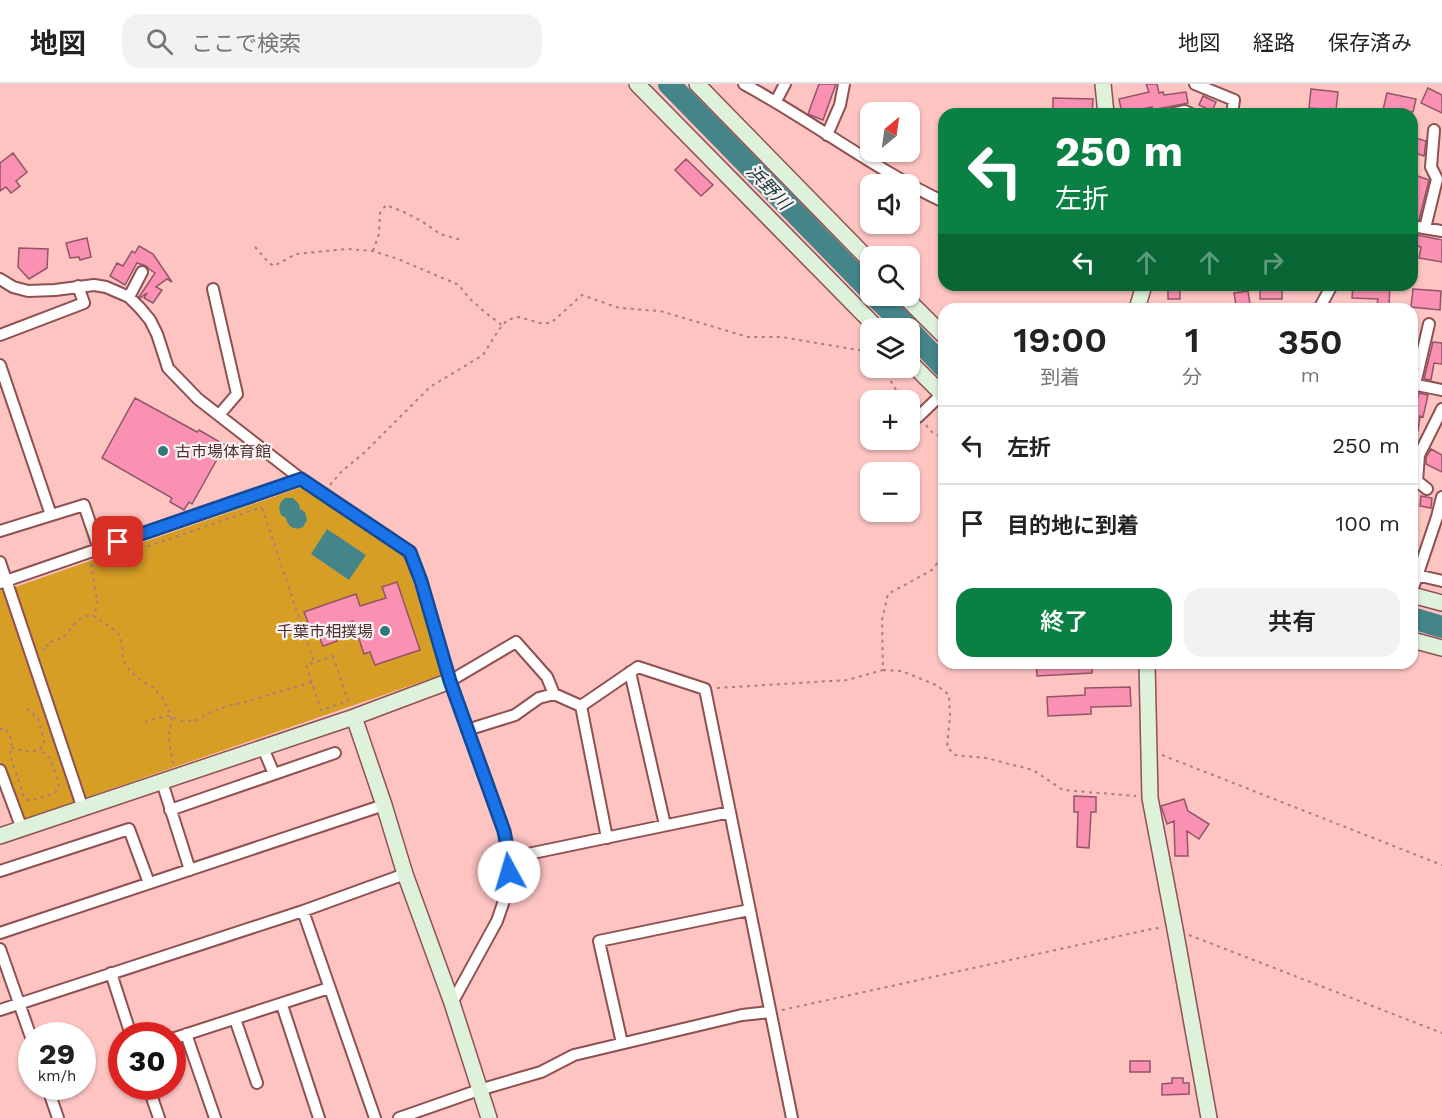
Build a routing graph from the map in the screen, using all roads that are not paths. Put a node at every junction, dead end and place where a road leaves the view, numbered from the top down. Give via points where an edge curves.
1 (637, 84) edge
2 (697, 84) edge
3 (744, 84) edge
4 (785, 84) edge
5 (844, 84) edge
6 (1103, 84) edge
7 (1195, 84) edge
8 (776, 101) junction
9 (1105, 108) edge
10 (1233, 108) edge
11 (1434, 130) dead end
12 (827, 135) junction
13 (938, 199) edge
14 (1418, 227) edge
15 (1425, 228) junction
16 (1442, 231) edge
17 (860, 251) edge
18 (142, 272) dead end
19 (0, 279) edge
20 (78, 286) junction
21 (213, 289) dead end
22 (129, 297) junction
23 (914, 306) edge
24 (867, 318) edge
25 (1429, 324) dead end
26 (938, 330) edge
27 (0, 335) edge
28 (0, 365) edge
29 (1418, 365) edge
30 (920, 372) edge
31 (1418, 385) edge
32 (938, 389) edge
33 (1442, 390) edge
34 (938, 399) edge
35 (1442, 409) edge
36 (219, 415) junction
37 (920, 415) edge
38 (1418, 468) edge
39 (301, 479) junction
40 (1418, 481) edge
41 (1427, 489) dead end
42 (1442, 497) edge
43 (51, 515) junction
44 (0, 531) edge
45 (94, 551) junction
46 (0, 562) edge
47 (1418, 564) edge
48 (1418, 575) edge
49 (1442, 581) edge
50 (3, 582) edge
51 (1418, 595) edge
52 (1442, 603) edge
53 (1418, 642) edge
54 (1442, 648) edge
55 (1147, 669) edge
56 (630, 672) junction
57 (450, 681) junction
58 (554, 694) junction
59 (581, 706) junction
60 (354, 717) junction
61 (467, 730) junction
62 (263, 748) junction
63 (335, 753) dead end
64 (0, 770) edge
65 (274, 774) junction
66 (162, 782) junction
67 (384, 805) junction
68 (83, 809) junction
69 (170, 810) junction
70 (730, 812) junction
71 (665, 825) junction
72 (22, 829) junction
73 (0, 836) edge
74 (607, 838) junction
75 (528, 854) dead end
76 (189, 870) junction
77 (0, 871) edge
78 (405, 874) junction
79 (149, 883) junction
80 (749, 910) junction
81 (303, 911) junction
82 (0, 933) edge
83 (0, 949) edge
84 (111, 973) junction
85 (329, 988) junction
86 (452, 1002) junction
87 (19, 1004) junction
88 (282, 1005) junction
89 (0, 1010) edge
90 (770, 1012) junction
91 (234, 1019) junction
92 (26, 1022) edge
93 (127, 1022) edge
94 (186, 1034) joint
95 (622, 1043) junction
96 (257, 1083) dead end
97 (479, 1090) junction
98 (52, 1100) edge
99 (153, 1100) edge
100 (58, 1118) edge
101 (159, 1118) edge
102 (215, 1118) edge
103 (319, 1118) edge
104 (375, 1118) edge
105 (399, 1118) edge
106 (489, 1118) edge
107 (792, 1118) edge
108 (1209, 1118) edge

1 - 24 street
2 - 17 street
3 - 8 street
4 - 8 street
5 - 12 street
6 - 9 street
7 - 10 street via 1234,100
8 - 12 street
11 - 15 street via 1431,167 1437,179
12 - 13 street
14 - 15 street
15 - 16 street
18 - 22 street
19 - 20 street via 28,291
20 - 22 street via 106,287
20 - 27 street via 84,303
21 - 36 street via 237,394
22 - 36 street via 150,320 168,368
23 - 26 street
25 - 29 street
28 - 43 street
30 - 32 street
31 - 33 street
34 - 37 street
35 - 38 street via 1419,455
36 - 39 street
39 - 45 street
39 - 57 street via 410,552
40 - 41 street
42 - 47 street
43 - 44 street
43 - 45 street via 84,505
45 - 50 street
46 - 50 street
48 - 49 street
50 - 68 street
51 - 52 street
53 - 54 street
55 - 108 street via 1150,798
56 - 59 street
56 - 70 street via 638,667 705,689
56 - 71 street
57 - 58 street via 516,642 548,677
57 - 60 street
57 - 61 street
58 - 59 street
58 - 61 street via 515,715
59 - 74 street
60 - 62 street
60 - 67 street
61 - 86 street via 504,831 509,886 497,921
62 - 65 street
62 - 66 street
63 - 65 street
64 - 72 street
65 - 69 street
66 - 68 street
66 - 69 street
67 - 76 street
67 - 78 street
68 - 72 street
69 - 76 street
70 - 71 street
70 - 80 street
71 - 74 street
72 - 73 street
74 - 75 street
76 - 79 street
77 - 79 street via 129,829
78 - 81 street
78 - 86 street
79 - 82 street
80 - 90 street
80 - 95 street via 599,941
81 - 84 street
81 - 85 street
83 - 87 street
84 - 87 street
84 - 93 street
85 - 88 street
85 - 104 street
86 - 97 street
87 - 89 street
87 - 92 street
88 - 91 street
88 - 103 street
90 - 95 street
90 - 107 street
91 - 94 street
91 - 96 street
94 - 102 street
95 - 97 street via 574,1055 541,1072
97 - 105 street
97 - 106 street
98 - 100 street
99 - 101 street

